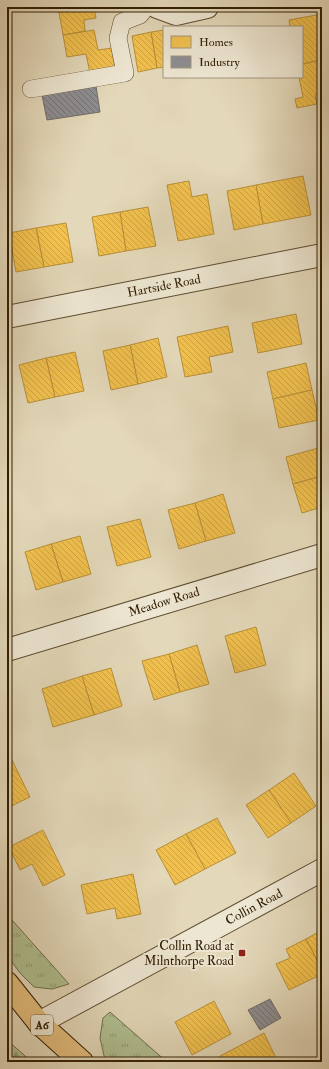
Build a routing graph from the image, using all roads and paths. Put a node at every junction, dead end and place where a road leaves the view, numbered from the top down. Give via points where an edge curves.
1 (146, 7) edge
2 (157, 7) edge
3 (207, 7) edge
4 (30, 89) dead end
5 (322, 255) edge
6 (7, 317) edge
7 (322, 555) edge
8 (7, 650) edge
9 (322, 870) edge
10 (7, 984) edge
11 (39, 1023) junction
12 (82, 1062) edge

1 - 4 lane via 140,15 122,22 118,38 125,73
2 - 3 street via 176,14
5 - 6 street, Hartside Road
7 - 8 street, Meadow Road
9 - 11 street, Collin Road
10 - 11 highway, A6
11 - 12 highway, A6

